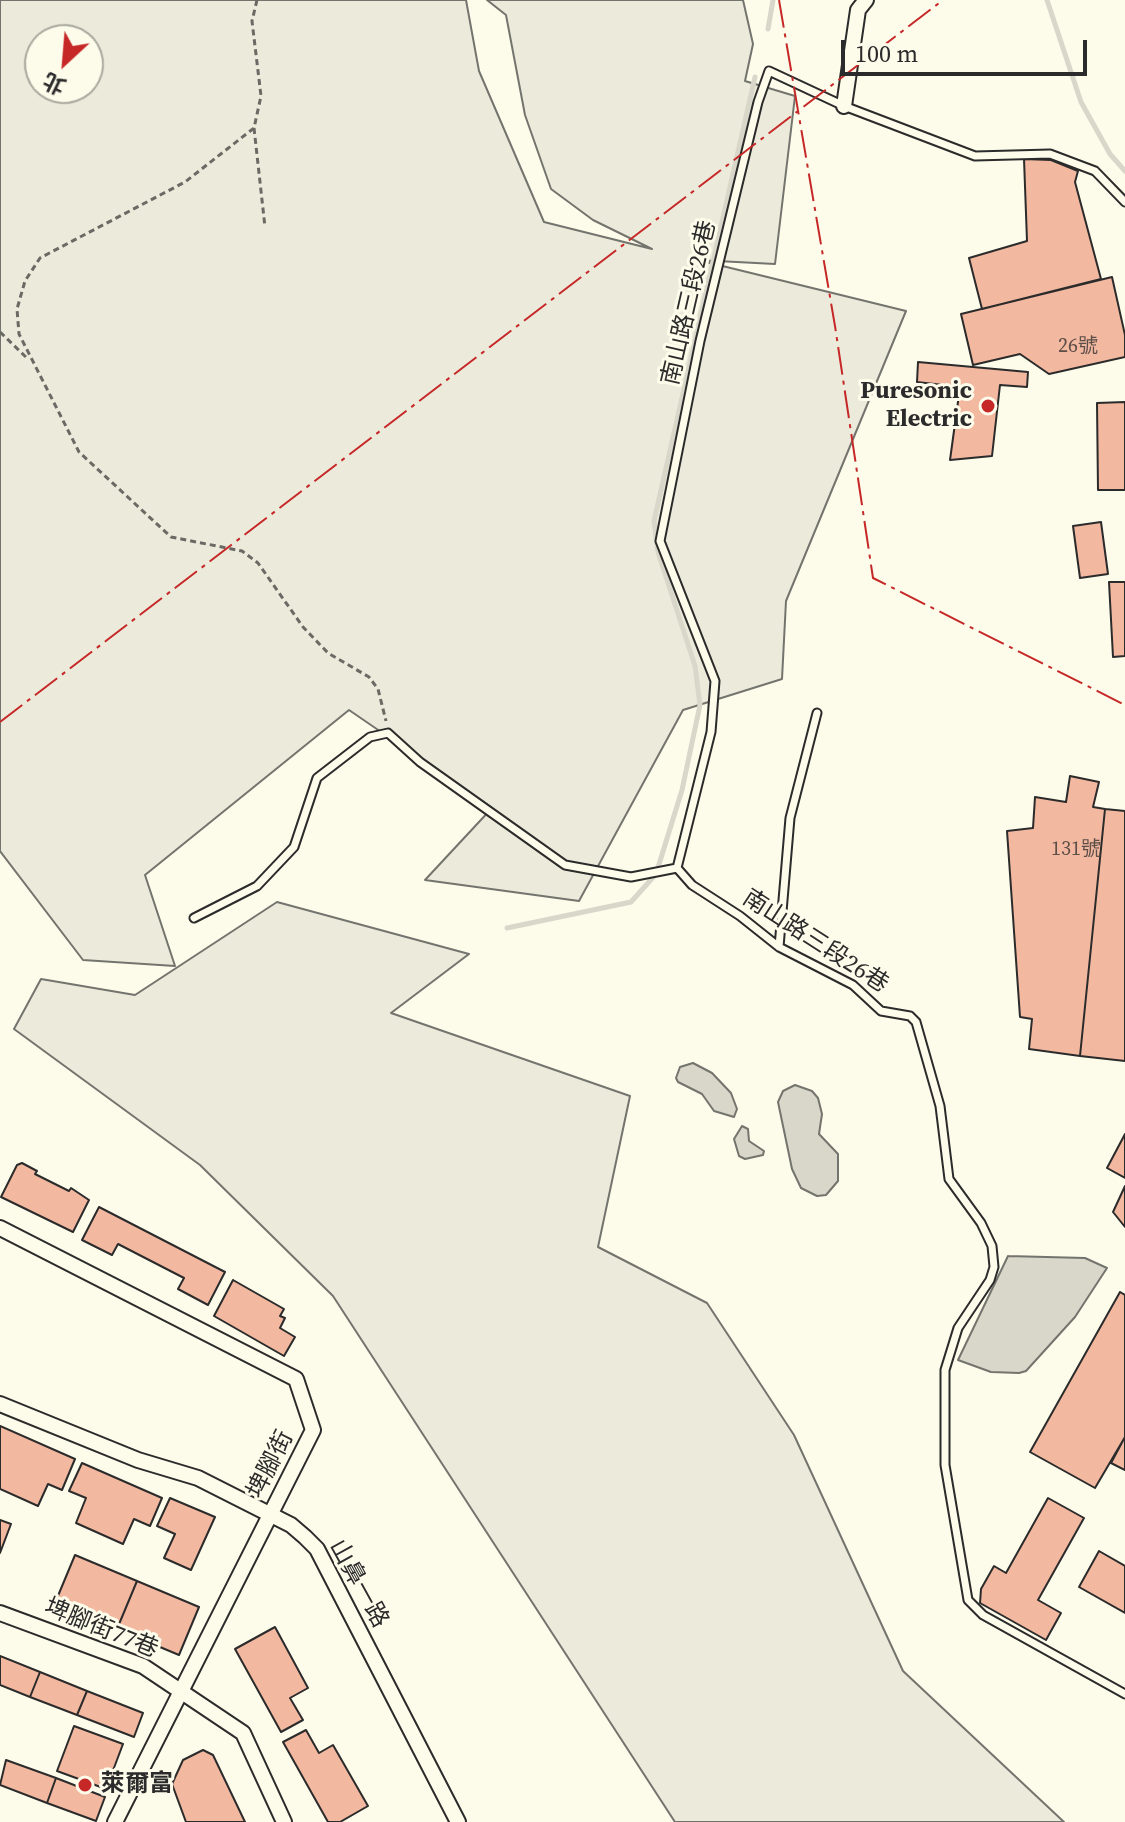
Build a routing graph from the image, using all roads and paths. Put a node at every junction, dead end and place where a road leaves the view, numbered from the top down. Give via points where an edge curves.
1 (257, 0) edge
2 (866, 0) edge
3 (844, 106) junction
4 (254, 128) junction
5 (1125, 202) edge
6 (265, 227) dead end
7 (0, 332) edge
8 (31, 361) junction
9 (817, 713) dead end
10 (388, 733) junction
11 (677, 868) junction
12 (194, 918) dead end
13 (779, 947) junction
14 (0, 1228) edge
15 (0, 1404) edge
16 (271, 1514) junction
17 (0, 1613) edge
18 (183, 1691) junction
19 (1125, 1694) edge
20 (115, 1822) edge
21 (284, 1822) edge
22 (458, 1822) edge

1 - 4 path via 252,21 261,96
2 - 3 street via 858,10
3 - 5 lane via 975,156 1050,154 1095,171
3 - 11 lane, 南山路三段26巷 via 769,71 700,341 660,541 715,681 711,732
4 - 6 path
4 - 8 path via 185,182 40,258 25,281 17,309 19,334
7 - 8 path
8 - 10 path via 79,452 171,537 242,551 258,563 320,645 369,677 378,689
9 - 13 lane via 790,818
10 - 11 lane via 420,762 565,865 631,877
10 - 12 lane via 370,737 317,778 294,847 257,886
11 - 13 lane, 南山路三段26巷 via 692,885
13 - 19 lane, 南山路三段26巷 via 853,985 881,1011 916,1022 940,1106 949,1179 992,1246 990,1280 958,1328 945,1370 945,1465 968,1600 983,1615
14 - 16 street, 埤腳街 via 296,1379 313,1430
15 - 16 street, 山鼻一路 via 138,1460 198,1478
16 - 18 street, 埤腳街
16 - 22 street, 山鼻一路 via 317,1549
17 - 18 street, 埤腳街77巷 via 143,1666
18 - 20 street, 埤腳街
18 - 21 street, 埤腳街77巷 via 243,1733

